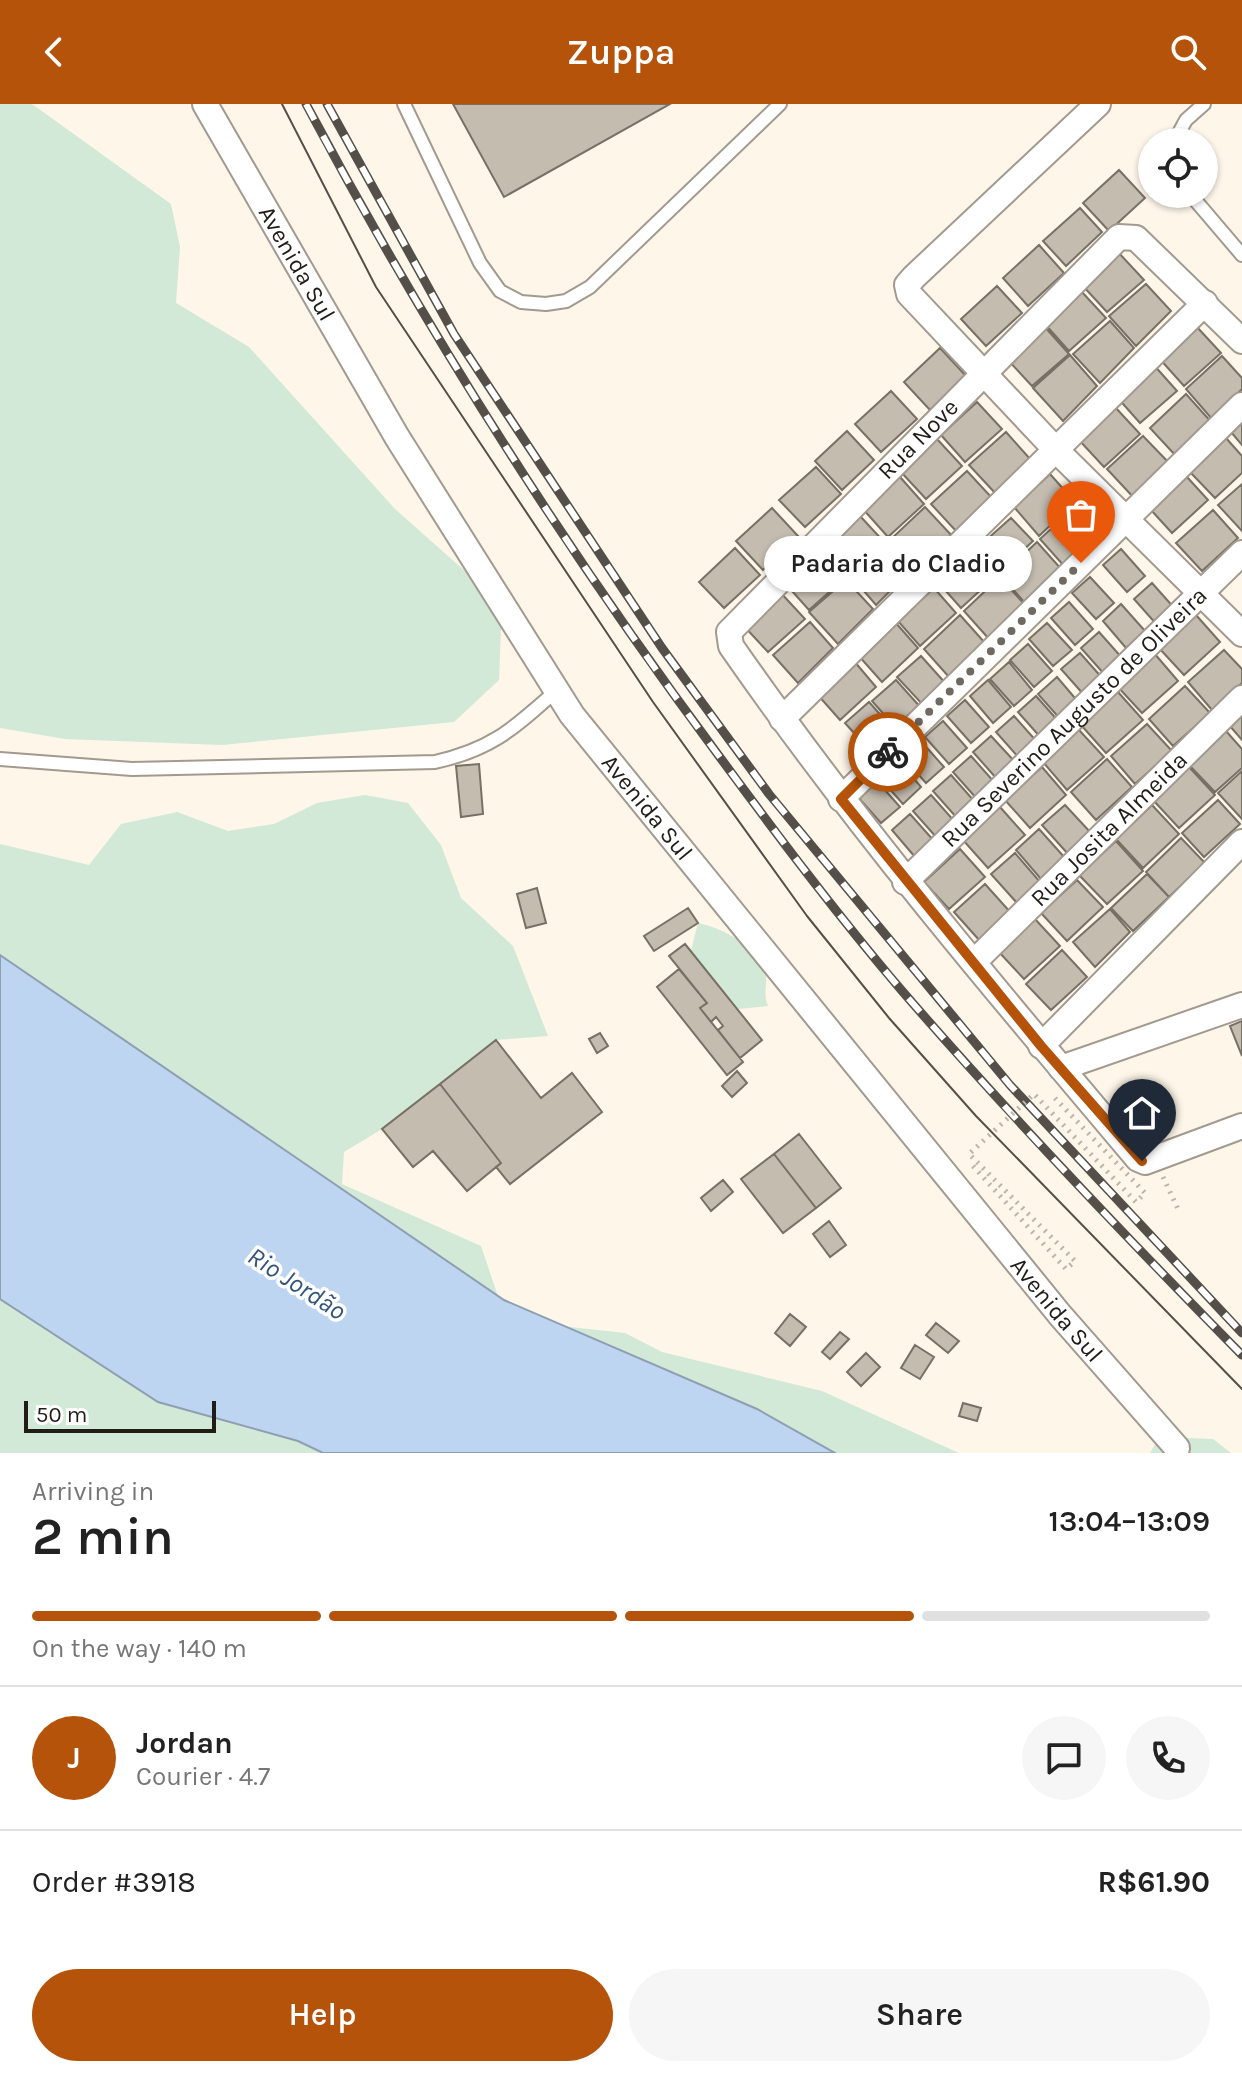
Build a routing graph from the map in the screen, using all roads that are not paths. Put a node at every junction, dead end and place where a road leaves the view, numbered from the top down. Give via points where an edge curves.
1 (205, 104) edge
2 (404, 104) edge
3 (780, 104) edge
4 (1098, 104) edge
5 (1204, 104) edge
6 (1182, 128) edge
7 (1202, 208) edge
8 (1242, 255) edge
9 (1205, 303) junction
10 (1242, 341) edge
11 (984, 373) junction
12 (1242, 405) edge
13 (1057, 451) junction
14 (1125, 520) junction
15 (1242, 553) edge
16 (1200, 594) junction
17 (1242, 634) edge
18 (557, 690) junction
19 (1242, 698) edge
20 (782, 719) junction
21 (0, 759) edge
22 (841, 799) junction
23 (1242, 842) edge
24 (905, 882) junction
25 (975, 961) junction
26 (1242, 1005) edge
27 (1041, 1046) junction
28 (1061, 1068) junction
29 (1242, 1126) edge
30 (1177, 1448) dead end

1 - 18 street, Avenida Sul via 397,437
2 - 3 lane via 480,263 500,291 521,302 546,304 566,301 590,287
4 - 11 street via 907,285 919,307
5 - 6 lane
7 - 8 lane
9 - 10 street
9 - 11 street, Rua Nove via 1136,238 1119,237
9 - 13 street
11 - 13 street
11 - 20 street, Rua Nove via 729,632 731,646
12 - 14 street
13 - 14 street
13 - 20 street
14 - 16 street
14 - 22 street
15 - 16 street, Rua Severino Augusto de Oliveira
16 - 17 street
16 - 24 street, Rua Severino Augusto de Oliveira
18 - 21 lane via 504,736 471,754 435,762 132,769
18 - 30 street, Avenida Sul via 1060,1315
19 - 25 street, Rua Josita Almeida
20 - 22 street
22 - 24 street
23 - 27 street
24 - 25 street
25 - 27 street
26 - 28 street
27 - 28 street
28 - 29 street via 1138,1159 1150,1160

